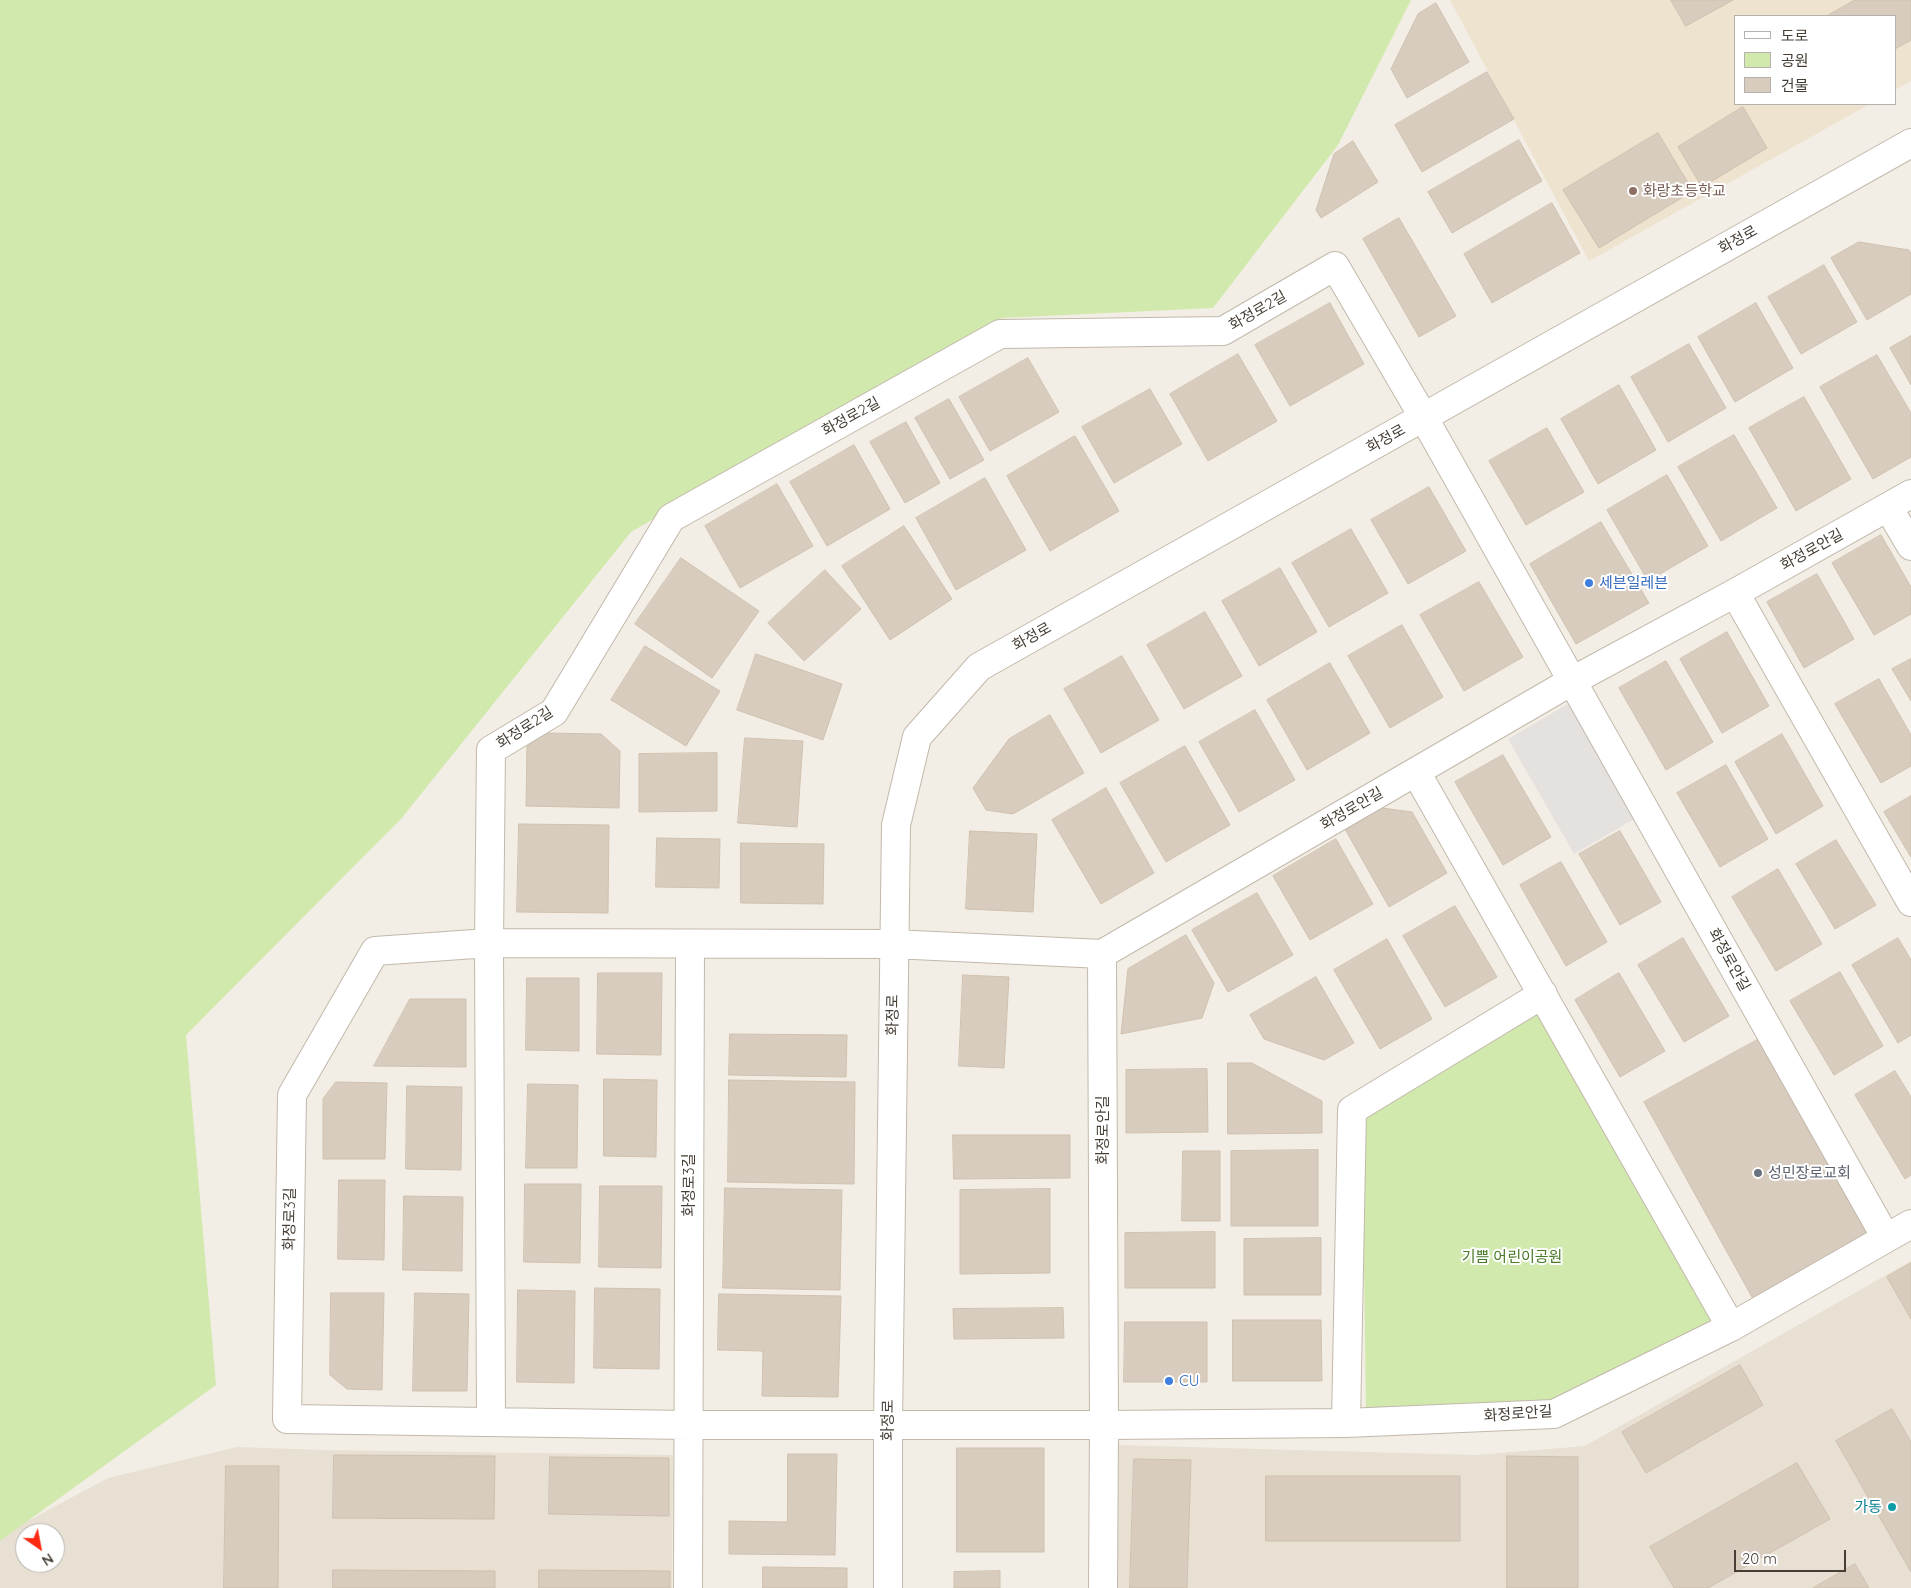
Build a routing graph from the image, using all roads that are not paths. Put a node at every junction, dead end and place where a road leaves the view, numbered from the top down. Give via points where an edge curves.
1 (1911, 143) edge
2 (1424, 418) junction
3 (1900, 500) edge
4 (1911, 546) edge
5 (1735, 593) junction
6 (1572, 682) junction
7 (1416, 772) junction
8 (1911, 902) edge
9 (489, 943) junction
10 (893, 944) junction
11 (690, 945) junction
12 (1102, 954) junction
13 (1543, 994) junction
14 (1911, 1224) edge
15 (1886, 1238) junction
16 (1731, 1327) junction
17 (490, 1422) junction
18 (1346, 1423) junction
19 (688, 1425) junction
20 (888, 1425) junction
21 (1104, 1425) junction
22 (688, 1588) edge
23 (888, 1588) edge
24 (1102, 1588) edge

1 - 2 street, 화정로
2 - 6 street
2 - 9 street, 화정로2길 via 1335,266 1223,331 1000,334 688,508 671,518 554,712 491,750
2 - 10 street, 화정로 via 979,667 917,737 896,825
3 - 4 street, 화정로안길
3 - 5 street, 화정로안길
5 - 6 street, 화정로안길
5 - 8 street
6 - 7 street, 화정로안길
6 - 15 street, 화정로안길
7 - 12 street, 화정로안길
7 - 13 street
9 - 11 street, 화정로3길
9 - 17 street
9 - 17 street, 화정로3길 via 375,951 292,1095 287,1419
10 - 11 street, 화정로3길
10 - 12 street, 화정로3길
10 - 20 street, 화정로
11 - 19 street, 화정로3길
12 - 21 street, 화정로안길
13 - 16 street
13 - 18 street via 1352,1110
14 - 15 street, 화정로안길
15 - 16 street, 화정로안길
16 - 18 street, 화정로안길 via 1554,1414
17 - 19 street, 화정로3길
18 - 21 street, 화정로안길
19 - 20 street, 화정로3길
19 - 22 street
20 - 21 street, 화정로3길
20 - 23 street, 화정로
21 - 24 street

